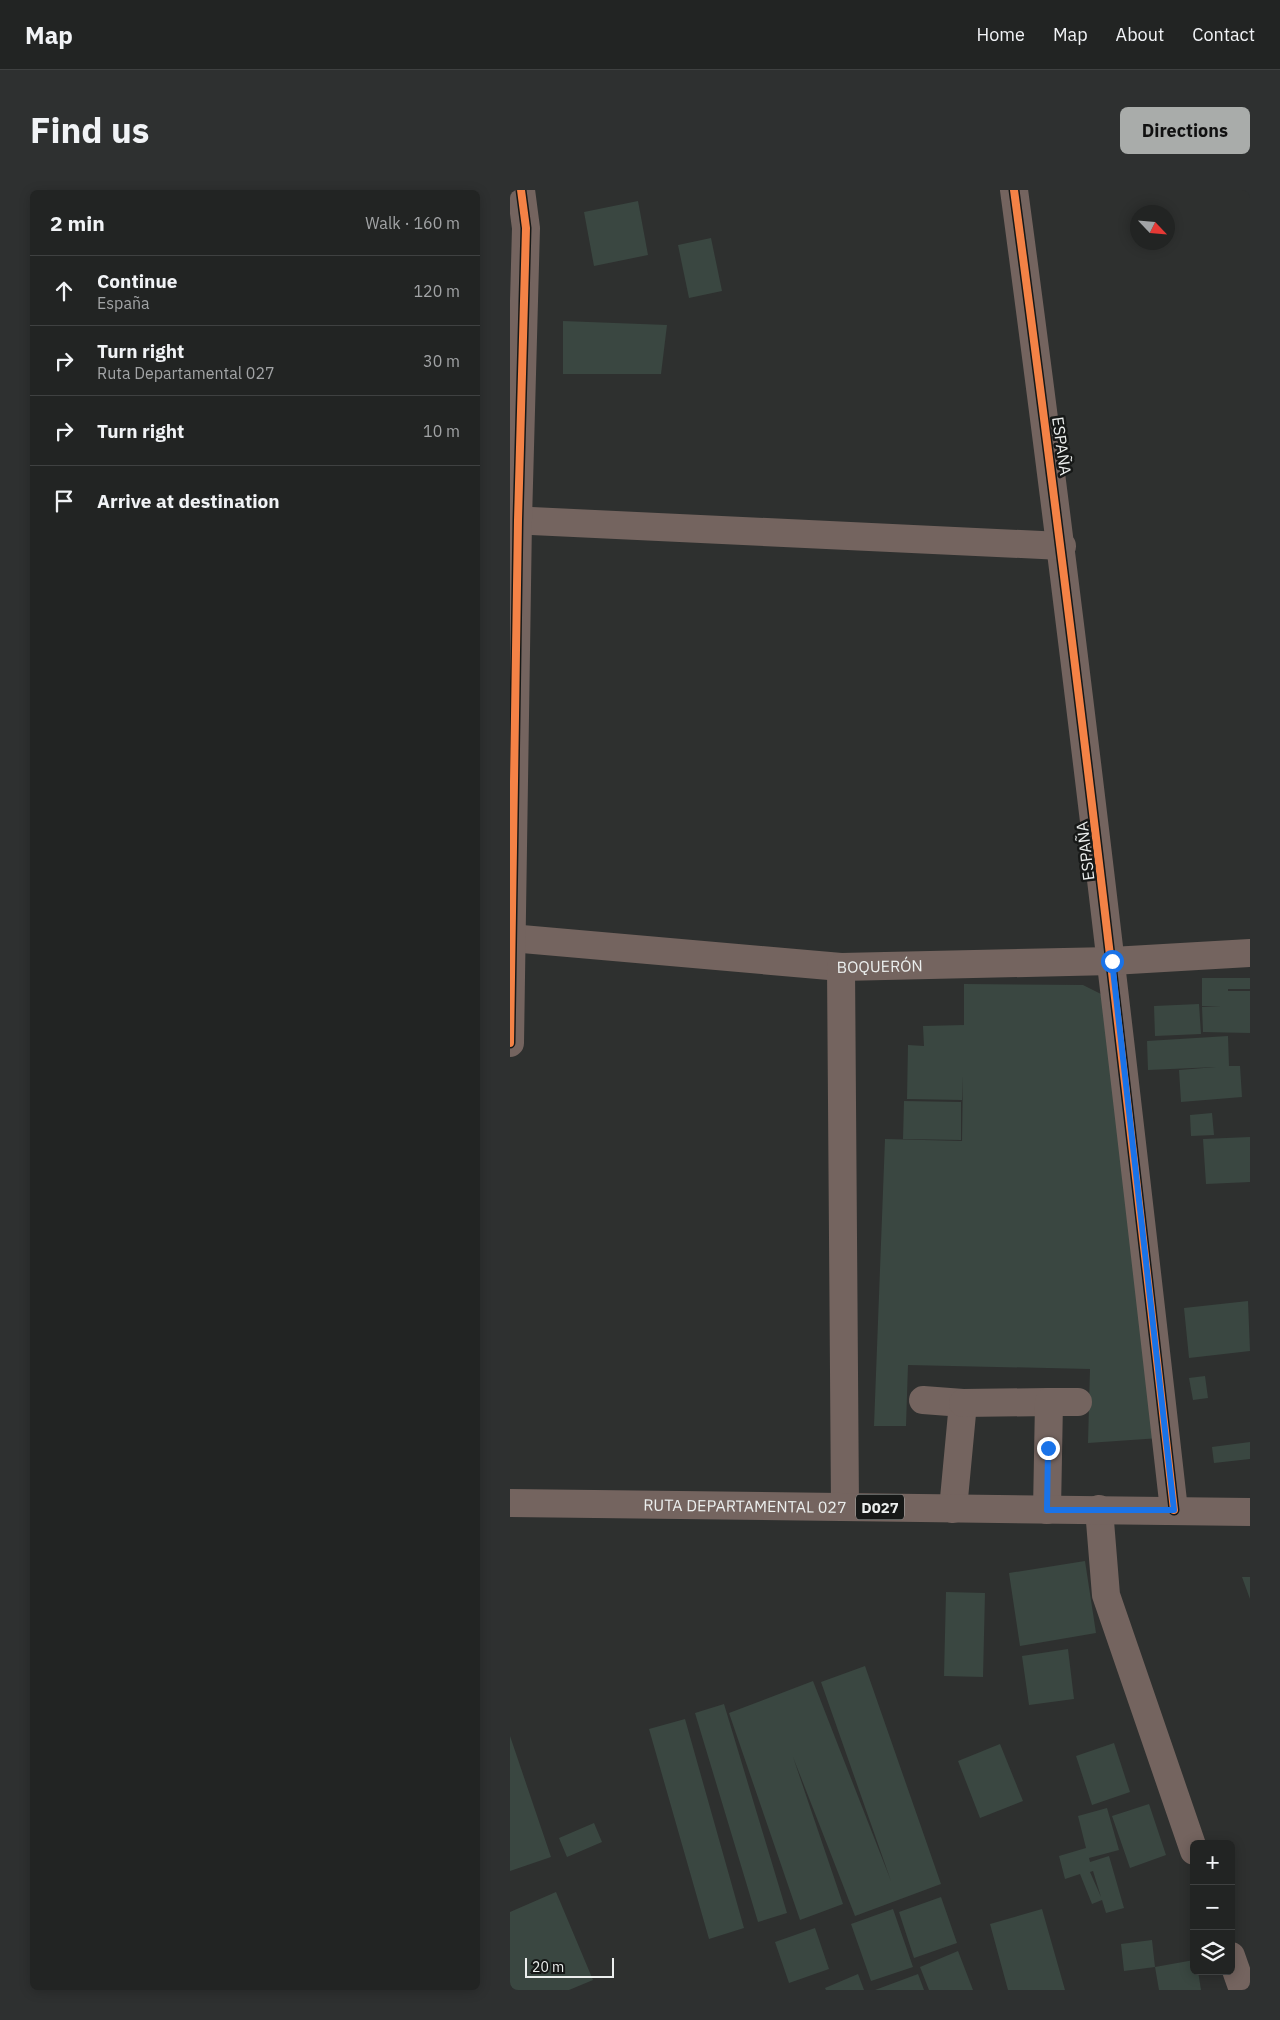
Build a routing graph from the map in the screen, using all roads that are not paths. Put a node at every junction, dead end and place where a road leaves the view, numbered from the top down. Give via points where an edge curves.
1 (521, 190) edge
2 (1014, 190) edge
3 (514, 520) edge
4 (1062, 546) junction
5 (511, 938) edge
6 (1250, 953) edge
7 (1112, 961) junction
8 (841, 967) junction
9 (510, 1043) edge
10 (923, 1400) dead end
11 (1049, 1402) junction
12 (1078, 1402) dead end
13 (963, 1403) junction
14 (510, 1503) edge
15 (845, 1507) junction
16 (953, 1509) junction
17 (1099, 1509) junction
18 (1047, 1510) junction
19 (1174, 1510) junction
20 (1250, 1512) edge
21 (1190, 1840) edge
22 (1235, 1967) edge
23 (1243, 1990) edge

1 - 3 street via 526,228
2 - 4 street, ESPAÑA
3 - 4 street
3 - 5 street
4 - 7 street, ESPAÑA
5 - 8 street, BOQUERÓN
5 - 9 street
6 - 7 street, BOQUERÓN
7 - 8 street, BOQUERÓN
7 - 19 street, ESPAÑA
8 - 15 street
10 - 13 street
11 - 12 street
11 - 13 street
11 - 18 street
13 - 16 street
14 - 15 street, RUTA DEPARTAMENTAL 027 / D027
15 - 16 street, RUTA DEPARTAMENTAL 027 / D027
16 - 18 street, RUTA DEPARTAMENTAL 027 / D027
17 - 18 street, RUTA DEPARTAMENTAL 027 / D027
17 - 19 street, RUTA DEPARTAMENTAL 027 / D027
17 - 21 street via 1106,1595
19 - 20 street, RUTA DEPARTAMENTAL 027 / D027
22 - 23 street

